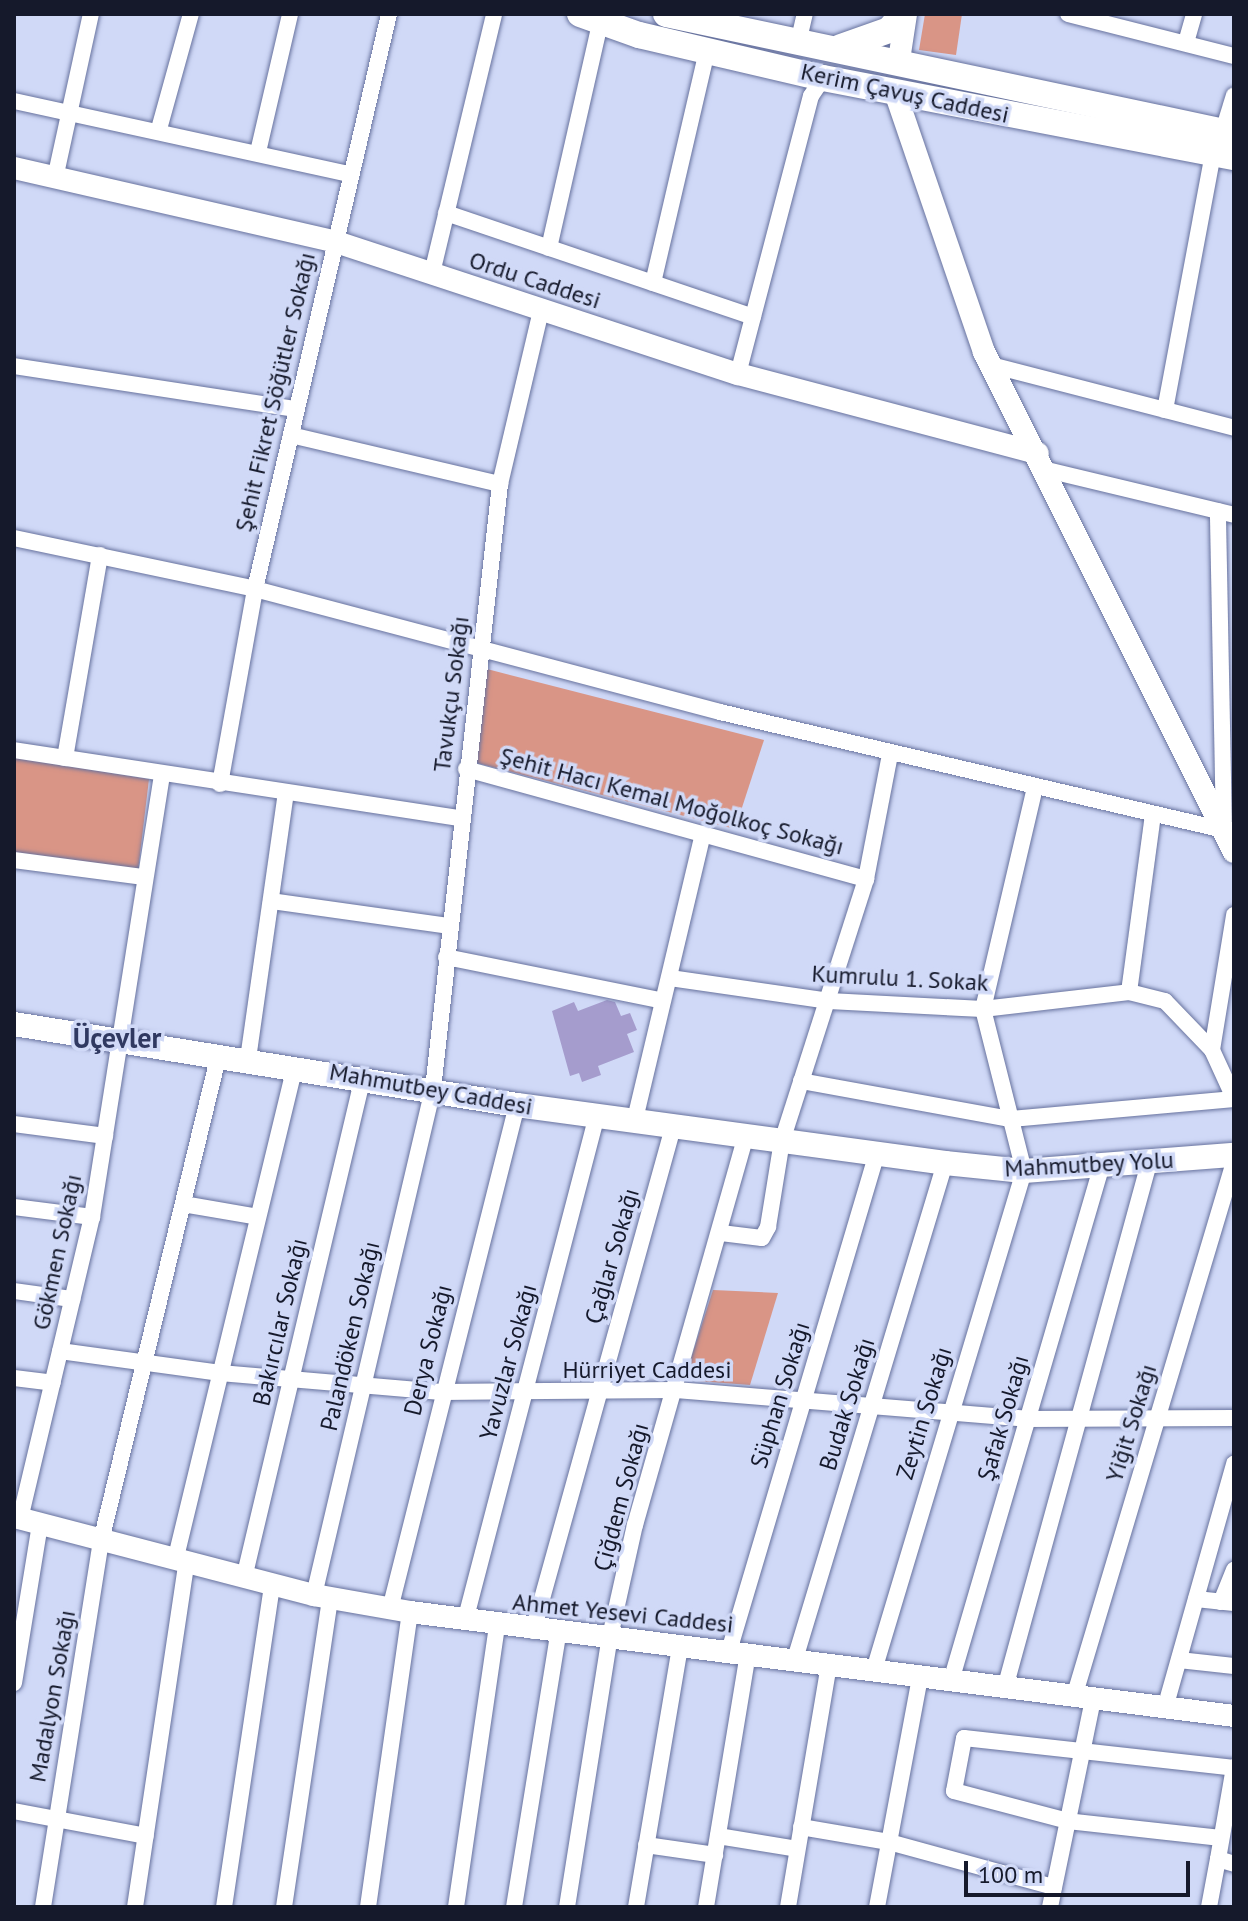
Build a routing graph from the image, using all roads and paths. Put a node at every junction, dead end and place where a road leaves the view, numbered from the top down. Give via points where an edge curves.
1 (91, 14) edge
2 (191, 14) edge
3 (290, 14) edge
4 (389, 14) edge
5 (494, 14) edge
6 (666, 14) edge
7 (905, 14) edge
8 (1068, 14) edge
9 (1194, 14) edge
10 (590, 19) edge
11 (802, 27) edge
12 (1187, 39) junction
13 (838, 48) junction
14 (707, 51) junction
15 (1234, 56) edge
16 (899, 60) junction
17 (823, 78) junction
18 (895, 92) junction
19 (1234, 96) edge
20 (14, 101) edge
21 (71, 111) junction
22 (159, 129) junction
23 (1226, 144) edge
24 (258, 152) junction
25 (14, 168) edge
26 (56, 174) junction
27 (350, 174) junction
28 (446, 213) junction
29 (333, 241) junction
30 (549, 248) junction
31 (432, 273) junction
32 (653, 283) junction
33 (541, 310) junction
34 (753, 317) junction
35 (991, 365) junction
36 (14, 366) edge
37 (738, 374) junction
38 (295, 409) junction
39 (1165, 410) junction
40 (1234, 428) edge
41 (291, 435) junction
42 (1043, 461) junction
43 (500, 484) junction
44 (1226, 513) edge
45 (14, 538) edge
46 (100, 555) junction
47 (255, 589) junction
48 (481, 649) junction
49 (14, 750) edge
50 (890, 754) junction
51 (65, 758) junction
52 (466, 769) junction
53 (162, 774) junction
54 (220, 784) junction
55 (1035, 787) junction
56 (286, 793) junction
57 (1153, 815) junction
58 (460, 818) junction
59 (1224, 830) junction
60 (703, 834) junction
61 (1234, 852) edge
62 (14, 860) edge
63 (144, 877) junction
64 (866, 879) junction
65 (271, 901) junction
66 (1234, 915) edge
67 (449, 926) junction
68 (446, 957) junction
69 (670, 978) junction
70 (1129, 992) junction
71 (660, 1000) junction
72 (829, 1001) junction
73 (983, 1009) junction
74 (14, 1024) edge
75 (116, 1040) junction
76 (1212, 1050) junction
77 (219, 1054) junction
78 (248, 1059) junction
79 (295, 1066) junction
80 (363, 1077) junction
81 (801, 1081) junction
82 (433, 1089) junction
83 (1234, 1099) edge
84 (517, 1105) junction
85 (597, 1115) junction
86 (635, 1119) junction
87 (1011, 1119) junction
88 (14, 1124) edge
89 (674, 1124) junction
90 (105, 1136) junction
91 (746, 1136) junction
92 (782, 1141) junction
93 (849, 1149) joint
94 (877, 1153) junction
95 (1234, 1155) edge
96 (1234, 1162) edge
97 (945, 1163) junction
98 (1149, 1163) junction
99 (1101, 1168) junction
100 (1024, 1171) junction
101 (183, 1204) junction
102 (14, 1207) edge
103 (92, 1217) junction
104 (258, 1217) junction
105 (721, 1233) junction
106 (14, 1291) edge
107 (72, 1299) junction
108 (60, 1351) junction
109 (144, 1364) junction
110 (220, 1373) junction
111 (14, 1378) edge
112 (290, 1380) junction
113 (53, 1383) junction
114 (362, 1386) junction
115 (676, 1390) junction
116 (441, 1392) junction
117 (599, 1392) junction
118 (524, 1395) junction
119 (804, 1398) junction
120 (872, 1405) junction
121 (949, 1410) junction
122 (1234, 1418) edge
123 (1027, 1419) junction
124 (1081, 1419) junction
125 (1157, 1420) junction
126 (1234, 1464) edge
127 (25, 1520) edge
128 (101, 1541) junction
129 (181, 1563) junction
130 (1234, 1570) edge
131 (244, 1578) junction
132 (272, 1585) junction
133 (322, 1597) junction
134 (1196, 1599) junction
135 (1228, 1602) edge
136 (400, 1611) junction
137 (465, 1621) junction
138 (497, 1626) junction
139 (533, 1631) junction
140 (558, 1635) junction
141 (609, 1641) junction
142 (680, 1646) junction
143 (738, 1652) junction
144 (795, 1659) junction
145 (1179, 1660) junction
146 (829, 1664) junction
147 (1234, 1666) edge
148 (874, 1670) junction
149 (920, 1677) junction
150 (951, 1681) junction
151 (14, 1683) edge
152 (1005, 1688) junction
153 (1084, 1699) junction
154 (1165, 1708) junction
155 (1234, 1716) edge
156 (1082, 1749) junction
157 (1234, 1768) edge
158 (1231, 1792) edge
159 (14, 1811) edge
160 (55, 1817) junction
161 (1068, 1821) junction
162 (801, 1827) junction
163 (146, 1836) junction
164 (718, 1836) junction
165 (1221, 1838) junction
166 (889, 1842) junction
167 (646, 1845) junction
168 (797, 1849) junction
169 (715, 1855) junction
170 (1226, 1861) edge
171 (1054, 1887) junction
172 (43, 1907) edge
173 (135, 1907) edge
174 (224, 1907) edge
175 (284, 1907) edge
176 (368, 1907) edge
177 (456, 1907) edge
178 (514, 1907) edge
179 (567, 1907) edge
180 (636, 1907) edge
181 (706, 1907) edge
182 (788, 1907) edge
183 (877, 1907) edge
184 (1050, 1907) edge
185 (1209, 1907) edge

1 - 21 street
2 - 22 street
3 - 24 street
4 - 27 street, Şehit Fikret Söğütler Sokağı
5 - 28 street
6 - 11 main road, Kerim Çavuş Caddesi
7 - 13 main road via 889,30
7 - 16 street
8 - 12 street
9 - 12 street
10 - 14 main road, Kerim Çavuş Caddesi
10 - 30 street
11 - 13 main road, Kerim Çavuş Caddesi
12 - 15 street
13 - 16 main road, Kerim Çavuş Caddesi
14 - 17 main road, Kerim Çavuş Caddesi
14 - 32 street
16 - 18 main road
16 - 23 main road, Kerim Çavuş Caddesi
17 - 18 main road, Kerim Çavuş Caddesi
17 - 34 street via 811,96
18 - 23 main road, Kerim Çavuş Caddesi
18 - 35 street
19 - 23 street
20 - 21 street
21 - 22 street
21 - 26 street
22 - 24 street
23 - 39 street
24 - 27 street
25 - 26 street, Ordu Caddesi
26 - 29 street, Ordu Caddesi
27 - 29 street, Şehit Fikret Söğütler Sokağı
28 - 30 street
28 - 31 street
29 - 31 street, Ordu Caddesi
29 - 38 street, Şehit Fikret Söğütler Sokağı
30 - 32 street
31 - 33 street, Ordu Caddesi
32 - 34 street
33 - 37 street, Ordu Caddesi
33 - 43 street, Tavukçu Sokağı
34 - 37 street
35 - 39 street
35 - 42 street
36 - 38 street
37 - 42 street, Ordu Caddesi
38 - 41 street, Şehit Fikret Söğütler Sokağı
39 - 40 street
41 - 43 street
41 - 47 street, Şehit Fikret Söğütler Sokağı
42 - 44 street
42 - 59 street
43 - 48 street, Tavukçu Sokağı
44 - 59 street
45 - 46 street
46 - 47 street
46 - 51 street
47 - 48 street
47 - 54 street, Şehit Fikret Söğütler Sokağı
48 - 50 street
48 - 52 street, Tavukçu Sokağı
49 - 51 street
50 - 55 street
50 - 64 street
51 - 53 street
52 - 58 street, Tavukçu Sokağı
52 - 60 street, Şehit Hacı Kemal Moğolkoç Sokağı
53 - 54 street
53 - 63 street, Gökmen Sokağı
54 - 56 street
55 - 57 street
55 - 73 street
56 - 58 street
56 - 65 street
57 - 59 street
57 - 70 street
58 - 67 street, Tavukçu Sokağı
59 - 61 street
60 - 64 street, Şehit Hacı Kemal Moğolkoç Sokağı
60 - 69 street
62 - 63 street
63 - 75 street, Gökmen Sokağı
64 - 72 street
65 - 67 street
65 - 78 street
66 - 76 street
67 - 68 street, Tavukçu Sokağı
68 - 71 street
68 - 82 street, Tavukçu Sokağı
69 - 71 street
69 - 72 street, Kumrulu 1. Sokak
70 - 73 street, Kumrulu 1. Sokak
70 - 76 street via 1165,1001
71 - 86 street
72 - 73 street, Kumrulu 1. Sokak
72 - 81 street
73 - 87 street
74 - 75 main road, Mahmutbey Caddesi
75 - 77 main road, Mahmutbey Caddesi
75 - 90 street, Gökmen Sokağı
76 - 83 street
77 - 78 main road, Mahmutbey Caddesi
77 - 101 street, Madalyon Sokağı
78 - 79 main road, Mahmutbey Caddesi
79 - 80 main road, Mahmutbey Caddesi
79 - 104 street
80 - 82 main road, Mahmutbey Caddesi
80 - 112 street, Bakırcılar Sokağı
81 - 87 street
81 - 92 street
82 - 84 main road, Mahmutbey Caddesi
82 - 114 street, Palandöken Sokağı
83 - 87 street
84 - 85 main road, Mahmutbey Caddesi
84 - 116 street, Derya Sokağı
85 - 86 main road, Mahmutbey Caddesi
85 - 118 street, Yavuzlar Sokağı
86 - 89 main road, Mahmutbey Caddesi
87 - 100 street
88 - 90 street
89 - 91 main road, Mahmutbey Caddesi
89 - 117 street, Çağlar Sokağı
90 - 103 street, Gökmen Sokağı
91 - 92 main road, Mahmutbey Caddesi
91 - 105 street, Çiğdem Sokağı
92 - 93 main road, Mahmutbey Caddesi
92 - 105 street via 762,1238
93 - 94 main road, Mahmutbey Yolu
94 - 97 main road, Mahmutbey Yolu
94 - 119 street, Süphan Sokağı
95 - 98 main road, Mahmutbey Yolu
96 - 125 street, Yiğit Sokağı
97 - 100 main road, Mahmutbey Yolu
97 - 120 street, Budak Sokağı
98 - 99 main road, Mahmutbey Yolu
98 - 124 street
99 - 100 main road, Mahmutbey Yolu
99 - 123 street, Şafak Sokağı
100 - 121 street, Zeytin Sokağı
101 - 104 street
101 - 109 street, Madalyon Sokağı
102 - 103 street
103 - 107 street, Gökmen Sokağı
104 - 110 street
105 - 115 street, Çiğdem Sokağı
106 - 107 street
107 - 108 street, Gökmen Sokağı
108 - 109 street, Hürriyet Caddesi
108 - 113 street, Gökmen Sokağı
109 - 110 street, Hürriyet Caddesi
109 - 128 street, Madalyon Sokağı
110 - 112 street, Hürriyet Caddesi
110 - 129 street
111 - 113 street
112 - 114 street, Hürriyet Caddesi
112 - 131 street, Bakırcılar Sokağı
113 - 127 street, Gökmen Sokağı
114 - 116 street, Hürriyet Caddesi
114 - 133 street, Palandöken Sokağı
115 - 117 street, Hürriyet Caddesi
115 - 119 street, Hürriyet Caddesi
115 - 141 street, Çiğdem Sokağı via 635,1525
116 - 118 street, Hürriyet Caddesi
116 - 136 street, Derya Sokağı
117 - 118 street, Hürriyet Caddesi
117 - 139 street, Çağlar Sokağı
118 - 137 street, Yavuzlar Sokağı
119 - 120 street, Hürriyet Caddesi
119 - 143 street, Süphan Sokağı
120 - 121 street, Hürriyet Caddesi
120 - 144 street, Budak Sokağı
121 - 123 street, Hürriyet Caddesi
121 - 148 street, Zeytin Sokağı
122 - 125 street, Hürriyet Caddesi
123 - 124 street, Hürriyet Caddesi
123 - 150 street, Şafak Sokağı
124 - 125 street, Hürriyet Caddesi
124 - 152 street
125 - 153 street, Yiğit Sokağı
126 - 134 street
127 - 128 street, Ahmet Yesevi Caddesi
127 - 151 street, Gökmen Sokağı
128 - 129 street, Ahmet Yesevi Caddesi
128 - 160 street, Madalyon Sokağı
129 - 131 street, Ahmet Yesevi Caddesi
129 - 163 street
130 - 135 street
131 - 132 street, Ahmet Yesevi Caddesi
132 - 133 street, Ahmet Yesevi Caddesi
132 - 174 street
133 - 136 street, Ahmet Yesevi Caddesi
133 - 175 street, Palandöken Sokağı
134 - 135 street
134 - 145 street
136 - 137 street, Ahmet Yesevi Caddesi
136 - 176 street, Derya Sokağı
137 - 138 street, Ahmet Yesevi Caddesi
138 - 139 street, Ahmet Yesevi Caddesi
138 - 177 street
139 - 140 street, Ahmet Yesevi Caddesi
140 - 141 street, Ahmet Yesevi Caddesi
140 - 178 street
141 - 142 street, Ahmet Yesevi Caddesi
141 - 179 street, Çiğdem Sokağı
142 - 143 street, Ahmet Yesevi Caddesi
142 - 167 street
143 - 144 street, Ahmet Yesevi Caddesi
143 - 164 street, Süphan Sokağı
144 - 146 street, Ahmet Yesevi Caddesi
145 - 147 street
145 - 154 street
146 - 148 street, Ahmet Yesevi Caddesi
146 - 162 street
148 - 149 street, Ahmet Yesevi Caddesi
149 - 150 street, Ahmet Yesevi Caddesi
149 - 166 street
150 - 152 street, Ahmet Yesevi Caddesi
152 - 153 street, Ahmet Yesevi Caddesi
153 - 154 street, Ahmet Yesevi Caddesi
153 - 156 street, Yiğit Sokağı
154 - 155 street, Ahmet Yesevi Caddesi
156 - 157 street
156 - 161 street, Yiğit Sokağı
156 - 161 street via 964,1738 954,1791
157 - 158 street
158 - 165 street
159 - 160 street
160 - 163 street
160 - 172 street, Madalyon Sokağı
161 - 165 street
161 - 171 street, Yiğit Sokağı
162 - 166 street
162 - 168 street
163 - 173 street
164 - 168 street
164 - 169 street, Süphan Sokağı
165 - 170 street
166 - 171 street
166 - 183 street
167 - 169 street
167 - 180 street
168 - 182 street
169 - 181 street, Süphan Sokağı
170 - 185 street
171 - 184 street, Yiğit Sokağı

